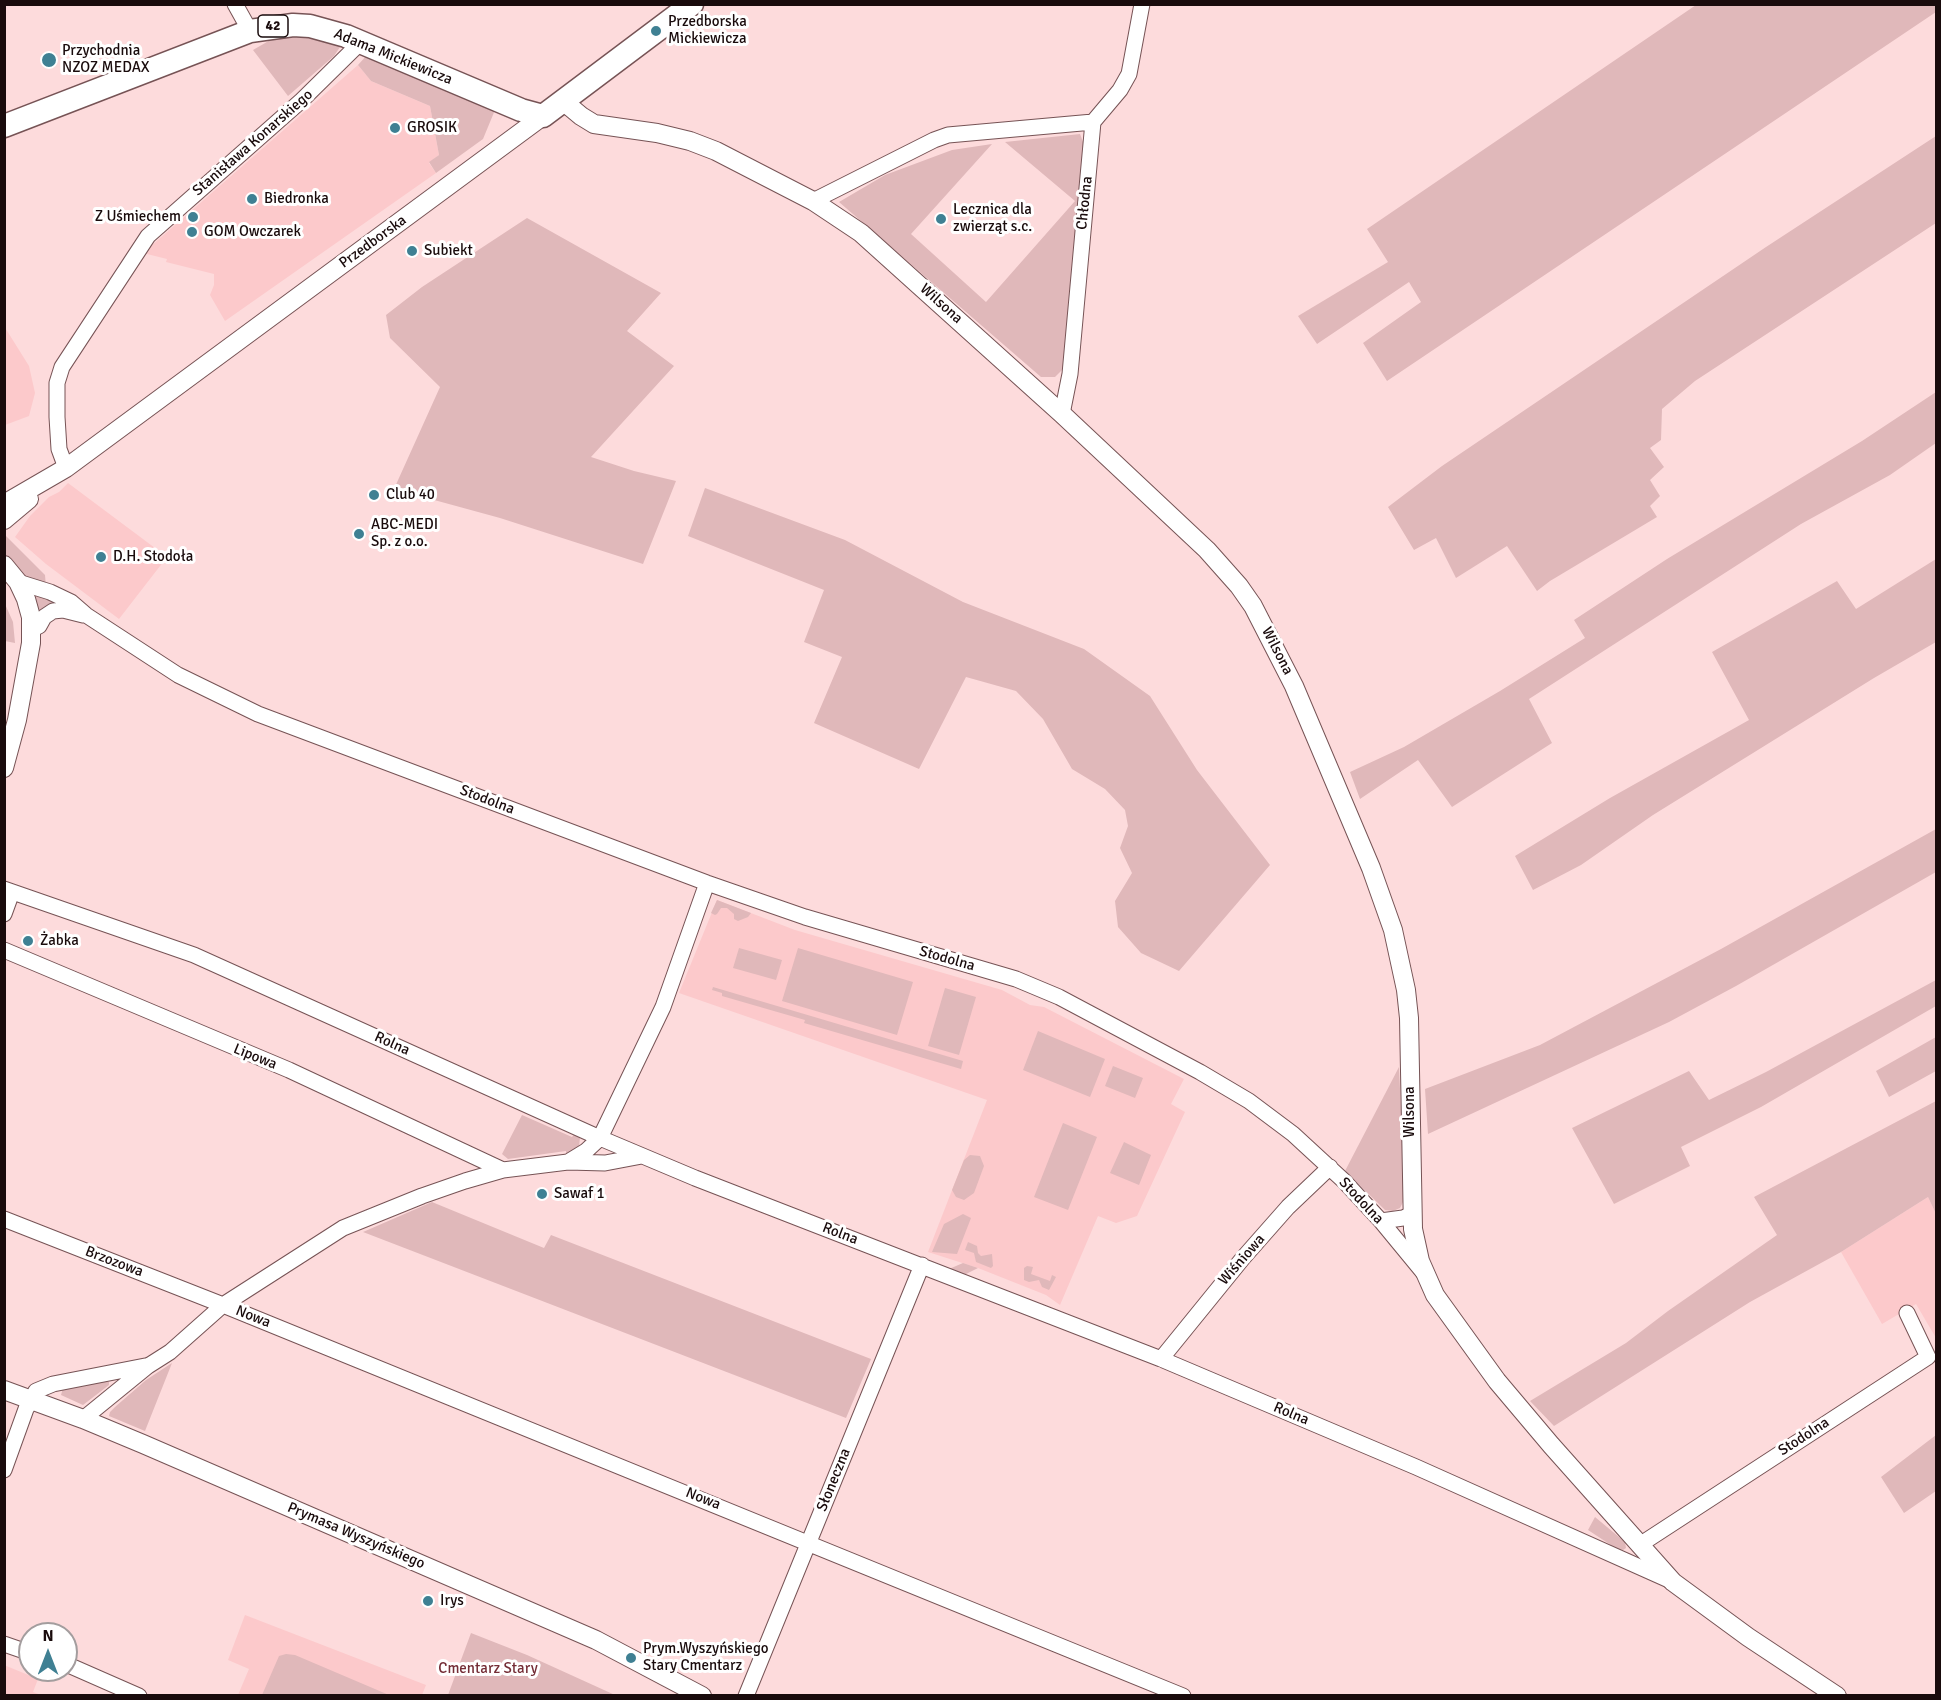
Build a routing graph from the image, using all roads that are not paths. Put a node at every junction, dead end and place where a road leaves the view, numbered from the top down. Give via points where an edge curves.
1 (235, 4) edge
2 (692, 4) edge
3 (1142, 4) edge
4 (250, 32) junction
5 (361, 42) junction
6 (564, 101) junction
7 (543, 116) junction
8 (1093, 122) junction
9 (4, 126) edge
10 (813, 201) junction
11 (1062, 414) junction
12 (59, 472) junction
13 (4, 504) edge
14 (4, 520) edge
15 (4, 565) edge
16 (11, 583) edge
17 (86, 615) junction
18 (31, 630) junction
19 (4, 768) edge
20 (707, 883) junction
21 (8, 891) edge
22 (4, 914) edge
23 (4, 950) edge
24 (600, 1138) junction
25 (642, 1156) junction
26 (568, 1162) junction
27 (1330, 1167) junction
28 (503, 1170) junction
29 (1412, 1214) junction
30 (4, 1220) edge
31 (1381, 1221) junction
32 (922, 1265) junction
33 (1424, 1275) junction
34 (224, 1305) junction
35 (1907, 1313) dead end
36 (1161, 1359) junction
37 (147, 1366) junction
38 (4, 1390) edge
39 (30, 1400) junction
40 (83, 1419) junction
41 (4, 1470) edge
42 (809, 1542) junction
43 (1641, 1544) junction
44 (1673, 1582) junction
45 (78, 1669) edge
46 (139, 1695) edge
47 (702, 1695) edge
48 (746, 1695) edge
49 (1183, 1695) edge
50 (1837, 1695) edge

1 - 4 street
2 - 6 main road, Przedborska
3 - 8 street via 1130,74
4 - 5 main road, Adama Mickiewicza / 42 via 310,26
4 - 9 main road, Adama Mickiewicza / 42
5 - 7 main road, Adama Mickiewicza / 42
5 - 12 street, Stanisława Konarskiego via 302,100 148,236 62,367 57,383
6 - 7 main road, Przedborska
6 - 10 street, Wilsona via 594,124 690,141
7 - 12 street, Przedborska
8 - 10 street via 948,135
8 - 11 street, Chłodna via 1070,374
10 - 11 street, Wilsona via 861,232
11 - 29 street, Wilsona via 1207,550 1239,586 1294,686 1371,868 1399,956 1409,1018
12 - 13 street, Przedborska
12 - 14 street, Przedborska
15 - 16 street
16 - 17 street, Stodolna via 59,596
16 - 18 street via 26,599
17 - 18 street, Stodolna via 54,611
17 - 20 street, Stodolna via 178,675 258,714
18 - 19 street via 30,659
20 - 24 street via 663,1007
20 - 27 street, Stodolna via 806,917 1016,979 1059,997 1249,1101
21 - 22 street
21 - 24 street, Rolna via 194,955
23 - 28 street, Lipowa via 289,1070
24 - 25 street, Rolna
24 - 26 street
25 - 26 street via 604,1163
25 - 32 street, Rolna
26 - 28 street
27 - 31 street, Stodolna
27 - 36 street, Wiśniowa via 1243,1258
28 - 34 street via 422,1196 343,1228
29 - 31 street
29 - 33 street, Wilsona via 1416,1250
30 - 34 street, Brzozowa
31 - 33 street, Stodolna
32 - 36 street, Rolna
32 - 42 street, Słoneczna
33 - 43 street, Stodolna via 1497,1381
34 - 37 street via 170,1352
34 - 42 street, Nowa
35 - 43 street, Stodolna via 1928,1357
36 - 44 street, Rolna
37 - 39 street via 53,1384 36,1391
37 - 40 street
38 - 39 street, Prymasa Wyszyńskiego
39 - 40 street, Prymasa Wyszyńskiego
39 - 41 street
40 - 47 street, Prymasa Wyszyńskiego via 596,1640
42 - 48 street, Słoneczna
42 - 49 street, Nowa
43 - 44 street, Stodolna
44 - 50 street, Stodolna
45 - 46 street

